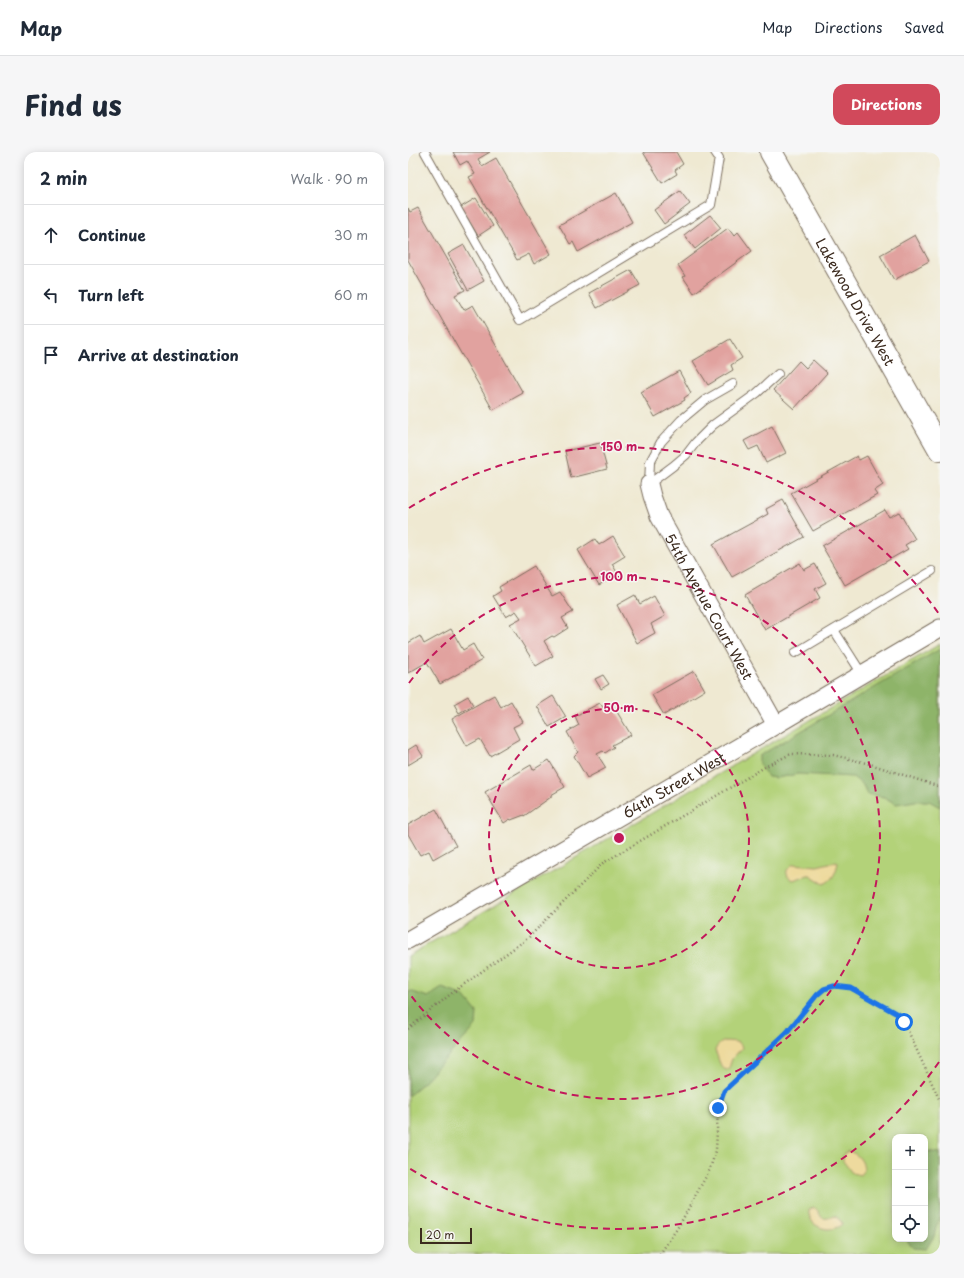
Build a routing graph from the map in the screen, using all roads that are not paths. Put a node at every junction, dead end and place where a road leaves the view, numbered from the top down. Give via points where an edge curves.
1 (425, 152) edge
2 (715, 152) edge
3 (771, 152) edge
4 (778, 374) dead end
5 (733, 384) dead end
6 (940, 450) edge
7 (649, 484) junction
8 (932, 571) dead end
9 (940, 628) edge
10 (834, 630) junction
11 (795, 653) dead end
12 (862, 674) junction
13 (776, 725) junction
14 (408, 940) edge

1 - 2 lane via 520,320 711,205 719,158
3 - 6 main road, Lakewood Drive West
4 - 7 lane via 713,425 686,455
5 - 7 lane via 705,400 680,420 661,442 650,462
7 - 13 street, 54th Avenue Court West via 659,516
8 - 10 lane
9 - 12 street, 64th Street West
10 - 11 lane
10 - 12 lane
12 - 13 street, 64th Street West
13 - 14 street, 64th Street West

